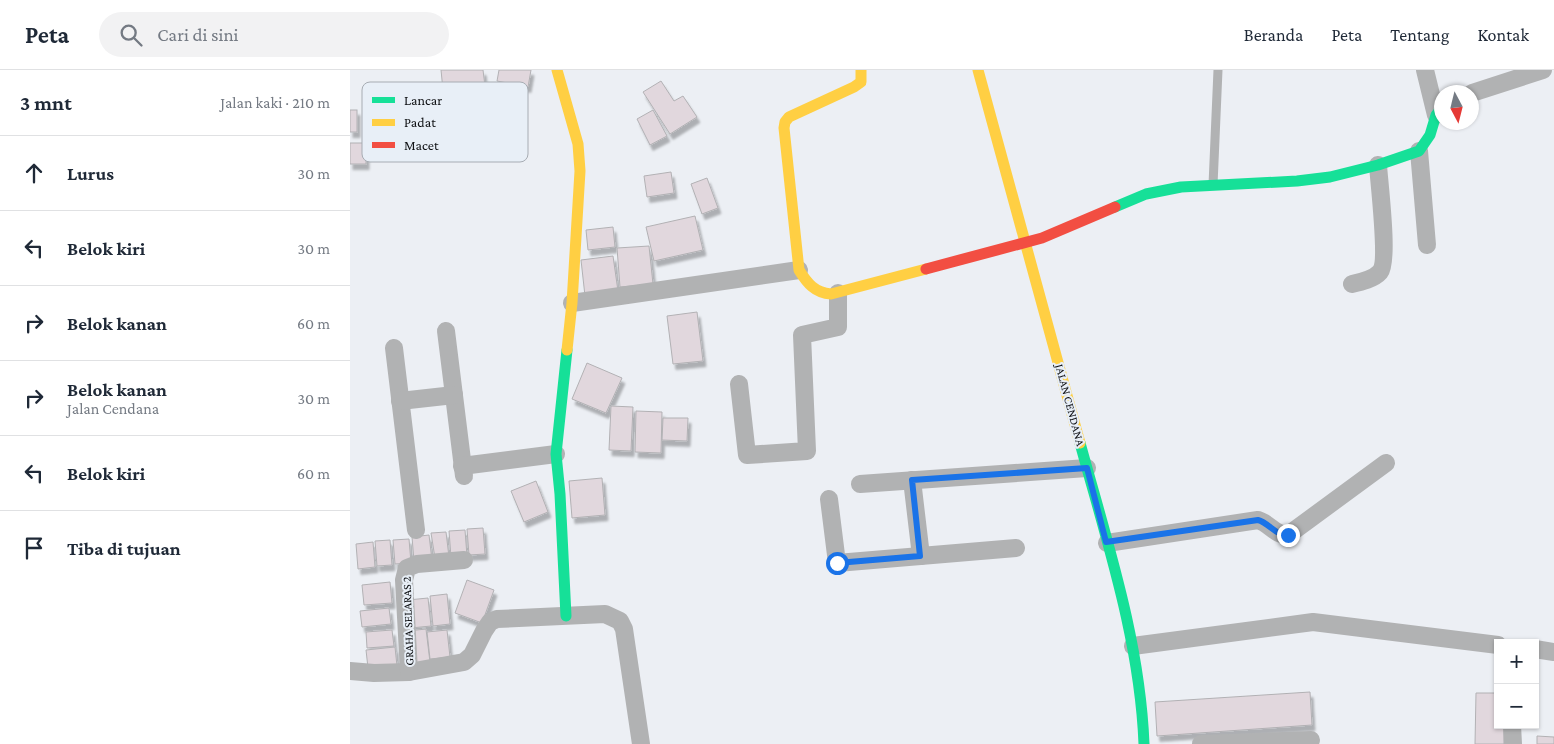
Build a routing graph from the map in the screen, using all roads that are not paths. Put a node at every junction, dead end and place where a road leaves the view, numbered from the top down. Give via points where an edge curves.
1 (557, 70) edge
2 (861, 70) edge
3 (978, 70) edge
4 (1218, 70) edge
5 (1425, 70) edge
6 (1543, 70) edge
7 (1479, 91) edge
8 (1434, 97) edge
9 (1434, 125) edge
10 (1419, 151) junction
11 (1378, 165) junction
12 (1213, 185) junction
13 (1026, 242) junction
14 (1427, 245) dead end
15 (799, 270) junction
16 (1352, 284) dead end
17 (838, 293) junction
18 (572, 303) junction
19 (446, 331) dead end
20 (394, 348) dead end
21 (738, 384) dead end
22 (454, 394) junction
23 (400, 401) junction
24 (556, 454) junction
25 (1386, 463) dead end
26 (1087, 468) junction
27 (912, 480) junction
28 (860, 484) dead end
29 (829, 499) dead end
30 (416, 530) dead end
31 (1106, 542) junction
32 (1016, 548) dead end
33 (920, 556) junction
34 (464, 560) dead end
35 (566, 616) junction
36 (1494, 644) edge
37 (1133, 646) junction
38 (1539, 650) edge
39 (1554, 652) edge
40 (350, 671) edge
41 (409, 672) junction
42 (1512, 729) edge
43 (1311, 740) dead end
44 (1269, 743) edge
45 (641, 744) edge
46 (1144, 744) edge
47 (1201, 744) edge
48 (1513, 744) edge

1 - 18 street via 578,144 580,171
2 - 15 street via 861,82 854,87 789,117 785,122
3 - 13 street, JALAN CENDANA
4 - 12 lane
5 - 8 street
6 - 7 street
9 - 10 street
10 - 11 street
10 - 14 street
11 - 12 street via 1330,177
11 - 16 street via 1383,267 1373,277
12 - 13 street via 1146,194
13 - 17 street
13 - 26 street, JALAN CENDANA
15 - 17 street via 808,284 822,294
15 - 18 street
17 - 21 street via 838,327 802,335 807,451 747,455
18 - 24 street
19 - 22 street
20 - 23 street
22 - 23 street
22 - 24 street via 463,471
23 - 30 street
24 - 35 street
25 - 31 street via 1288,535 1280,534 1258,520
26 - 27 street
26 - 31 street, JALAN CENDANA
27 - 28 street
27 - 33 street
29 - 33 street via 837,563
31 - 37 street, JALAN CENDANA
32 - 33 street
34 - 41 street, GRAHA SELARAS 2 via 416,564 407,568 404,580
35 - 41 street via 497,619 490,622 472,655 464,662
35 - 45 street via 605,614 620,621 624,629
36 - 37 street via 1313,622
37 - 46 street, JALAN CENDANA
38 - 39 street
40 - 41 street
42 - 48 street
43 - 44 street
44 - 47 street

